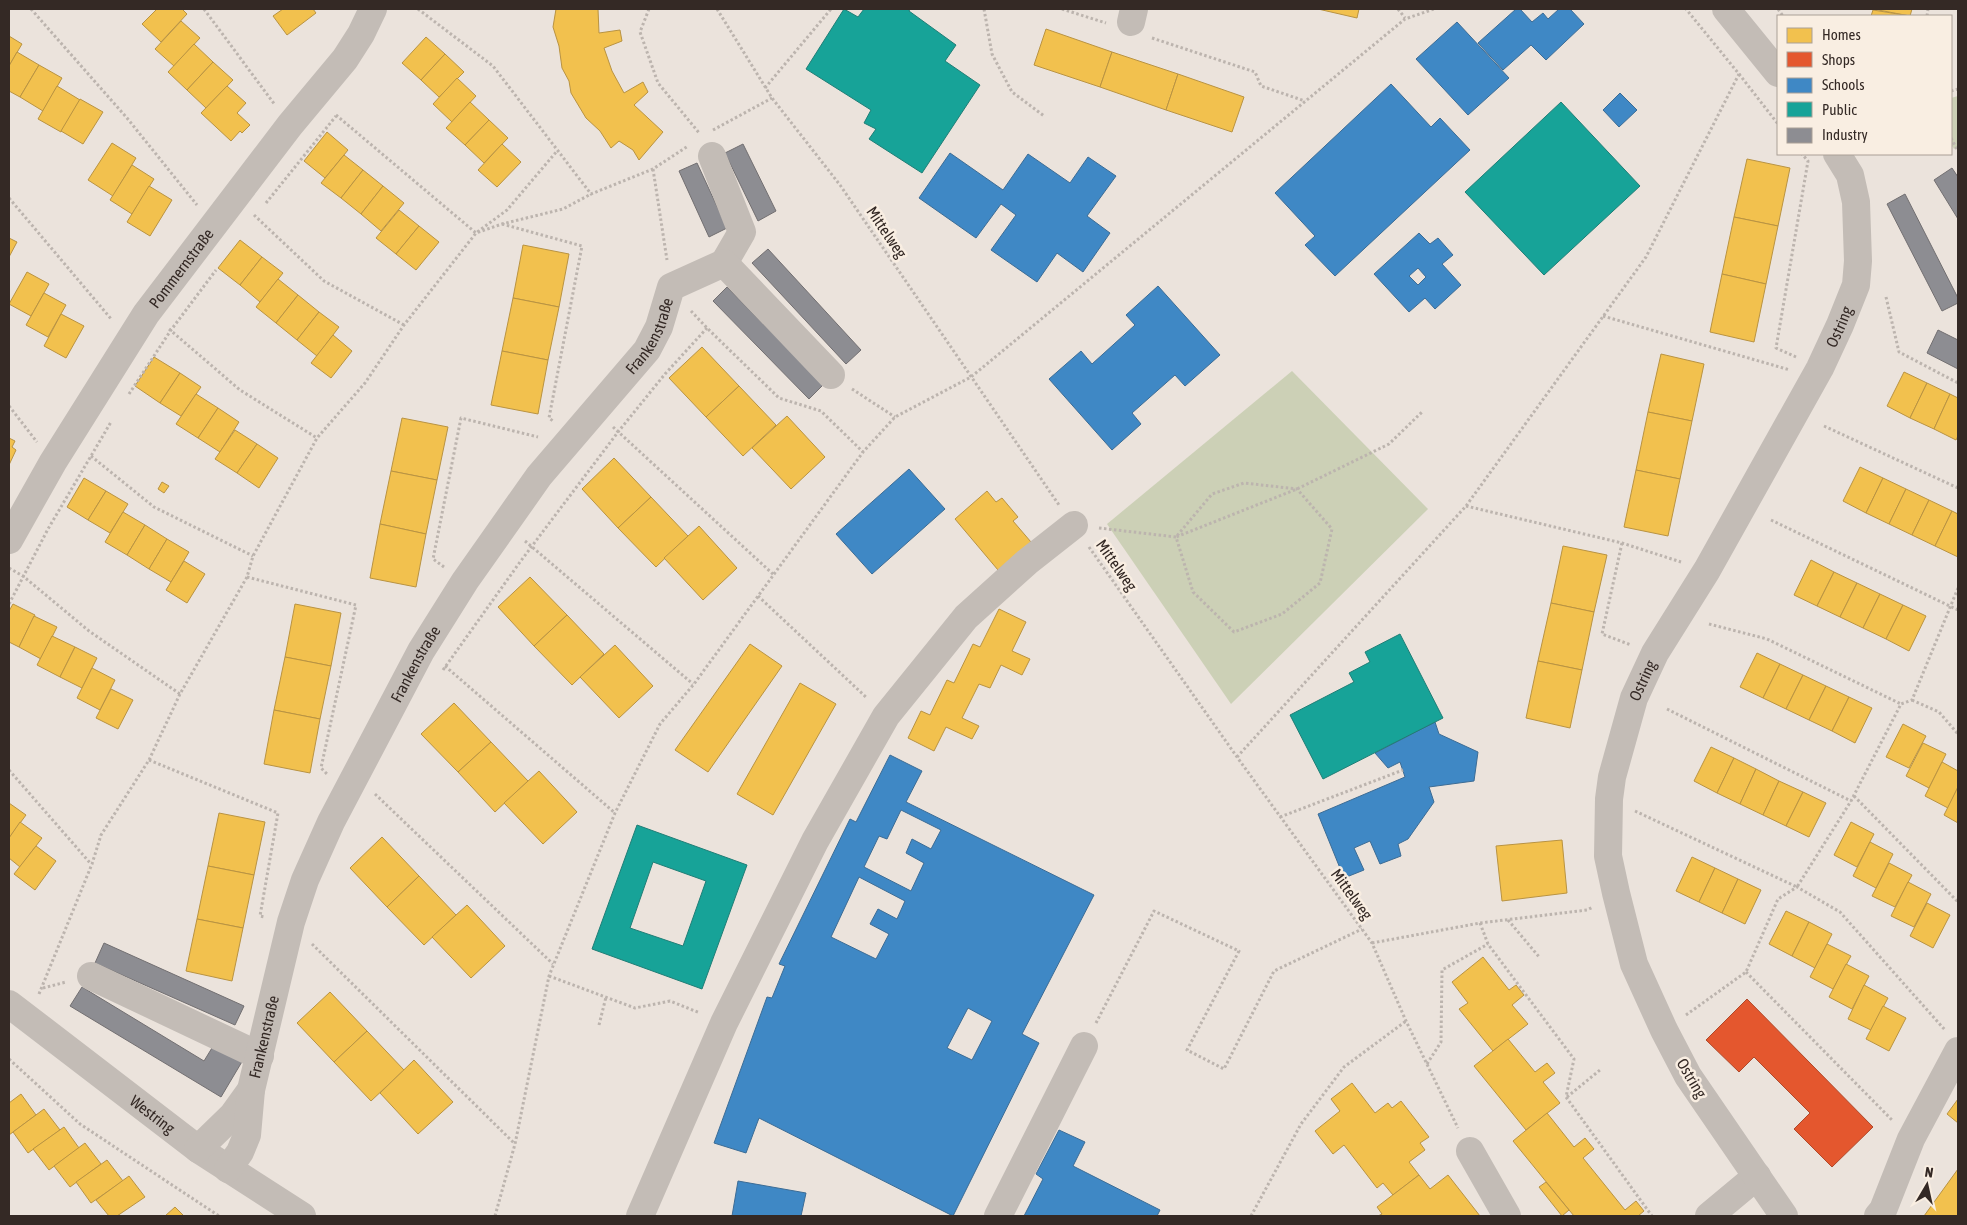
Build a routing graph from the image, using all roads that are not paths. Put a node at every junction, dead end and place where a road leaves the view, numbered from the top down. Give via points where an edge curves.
1 (372, 9) edge
2 (1726, 9) edge
3 (1777, 72) edge
4 (1839, 155) edge
5 (712, 156) road end
6 (724, 263) junction
7 (831, 375) road end
8 (1074, 526) road end
9 (9, 540) edge
10 (91, 976) dead end
11 (18, 1012) edge
12 (1952, 1041) edge
13 (1084, 1046) road end
14 (260, 1056) junction
15 (251, 1090) junction
16 (198, 1148) junction
17 (1470, 1151) road end
18 (228, 1169) junction
19 (1756, 1176) junction
20 (302, 1216) edge
21 (640, 1216) edge
22 (998, 1216) edge
23 (1507, 1216) edge
24 (1709, 1216) edge
25 (1784, 1216) edge
26 (1878, 1216) edge

1 - 9 street, Pommernstraße via 362,34 345,59 290,125 146,314 53,462
2 - 3 street
4 - 19 street, Ostring via 1850,174 1856,202 1856,285 1817,372 1706,570 1655,653 1634,698 1609,799 1608,856 1634,964 1688,1076
5 - 6 street via 742,232
6 - 7 street
6 - 14 street, Frankenstraße via 671,287 648,350 539,476 465,581 421,651 362,793 331,822 305,880 302,929 267,1019
8 - 21 street via 1027,562 966,617 886,716 815,840 724,1023
10 - 14 street
11 - 16 street, Westring
12 - 26 street
13 - 22 street
14 - 15 street, Frankenstraße
15 - 16 street, Frankenstraße via 233,1115
15 - 18 street, Frankenstraße via 247,1135
16 - 18 street, Westring
17 - 23 street
18 - 20 street, Westring
19 - 24 street
19 - 25 street, Ostring

